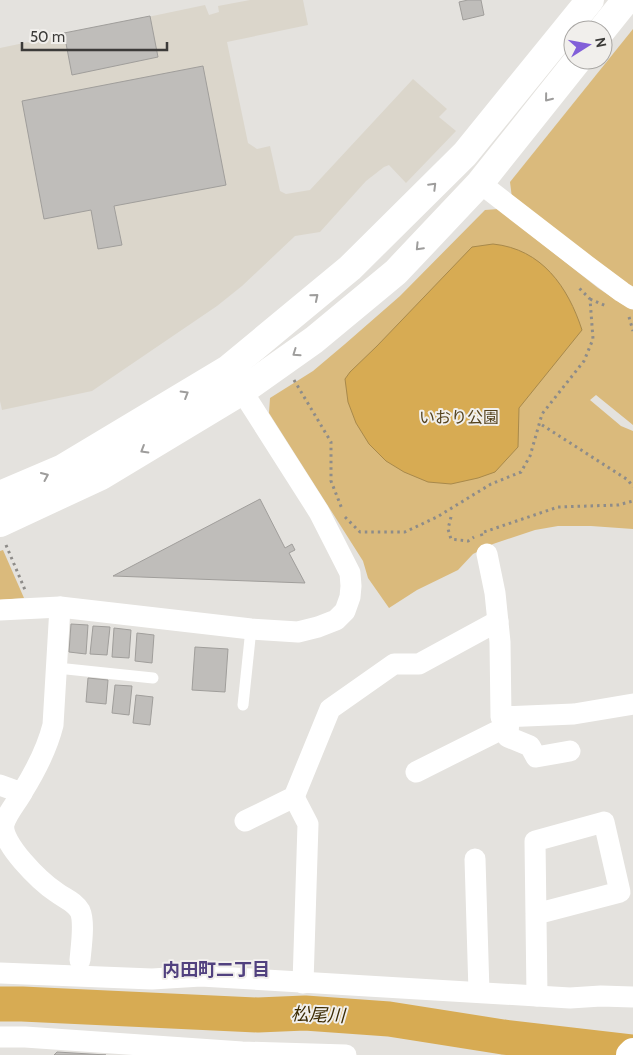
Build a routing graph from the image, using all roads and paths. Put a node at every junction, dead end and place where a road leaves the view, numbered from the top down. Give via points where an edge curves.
1 (590, 0) edge
2 (626, 0) edge
3 (610, 20) edge
4 (570, 70) edge
5 (480, 183) junction
6 (573, 281) dead end
7 (633, 299) edge
8 (292, 376) dead end
9 (242, 391) junction
10 (542, 425) dead end
11 (633, 487) edge
12 (0, 495) edge
13 (633, 501) edge
14 (451, 517) dead end
15 (3, 533) edge
16 (481, 533) junction
17 (487, 554) joint
18 (27, 593) dead end
19 (60, 607) junction
20 (0, 610) edge
21 (498, 621) junction
22 (251, 629) junction
23 (57, 668) junction
24 (154, 678) dead end
25 (633, 704) edge
26 (242, 705) dead end
27 (508, 721) junction
28 (570, 751) dead end
29 (416, 772) dead end
30 (0, 785) edge
31 (22, 793) junction
32 (294, 797) junction
33 (245, 821) dead end
34 (475, 859) dead end
35 (536, 914) junction
36 (80, 960) junction
37 (10, 973) edge
38 (132, 977) junction
39 (303, 982) junction
40 (480, 992) junction
41 (537, 996) junction
42 (633, 997) edge
43 (0, 1037) edge
44 (633, 1052) edge
45 (346, 1055) edge
46 (630, 1055) edge

12 -> 1 street via 63,468 228,369 350,268 465,154
2 - 3 street
4 -> 5 street
5 - 7 street
5 -> 9 street via 396,272 314,340
6 - 8 path via 590,300 593,339 584,361 542,414 530,456 521,472 491,484 405,532 360,532 345,517 331,481 331,442
9 -> 15 street
9 - 22 street via 320,512 350,573 352,586 345,610 336,620 298,632
10 - 11 path via 628,480
13 - 16 path via 618,505 558,507
14 - 16 path via 450,539 468,541
15 - 18 path
16 - 17 path
17 - 21 street
19 - 20 street
19 - 22 street
19 - 23 street
21 - 27 street via 501,717
21 - 32 street via 419,664 394,664 330,710
22 - 26 lane
23 - 24 lane
23 - 31 street via 48,744
25 - 27 street
27 - 28 street via 508,737 530,746 536,757
27 - 29 street
30 - 31 street
31 - 36 street via 4,824 5,835 10,846 40,879 76,905 82,923
32 - 33 street
32 - 39 street via 308,824
34 - 40 street
35 - 35 street via 620,892 604,822 535,841
35 - 41 street
36 - 37 street
36 - 38 street
37 - 38 street
38 - 39 street via 201,976
39 - 40 street
40 - 41 street
41 - 42 street
43 - 45 street
44 - 46 street

